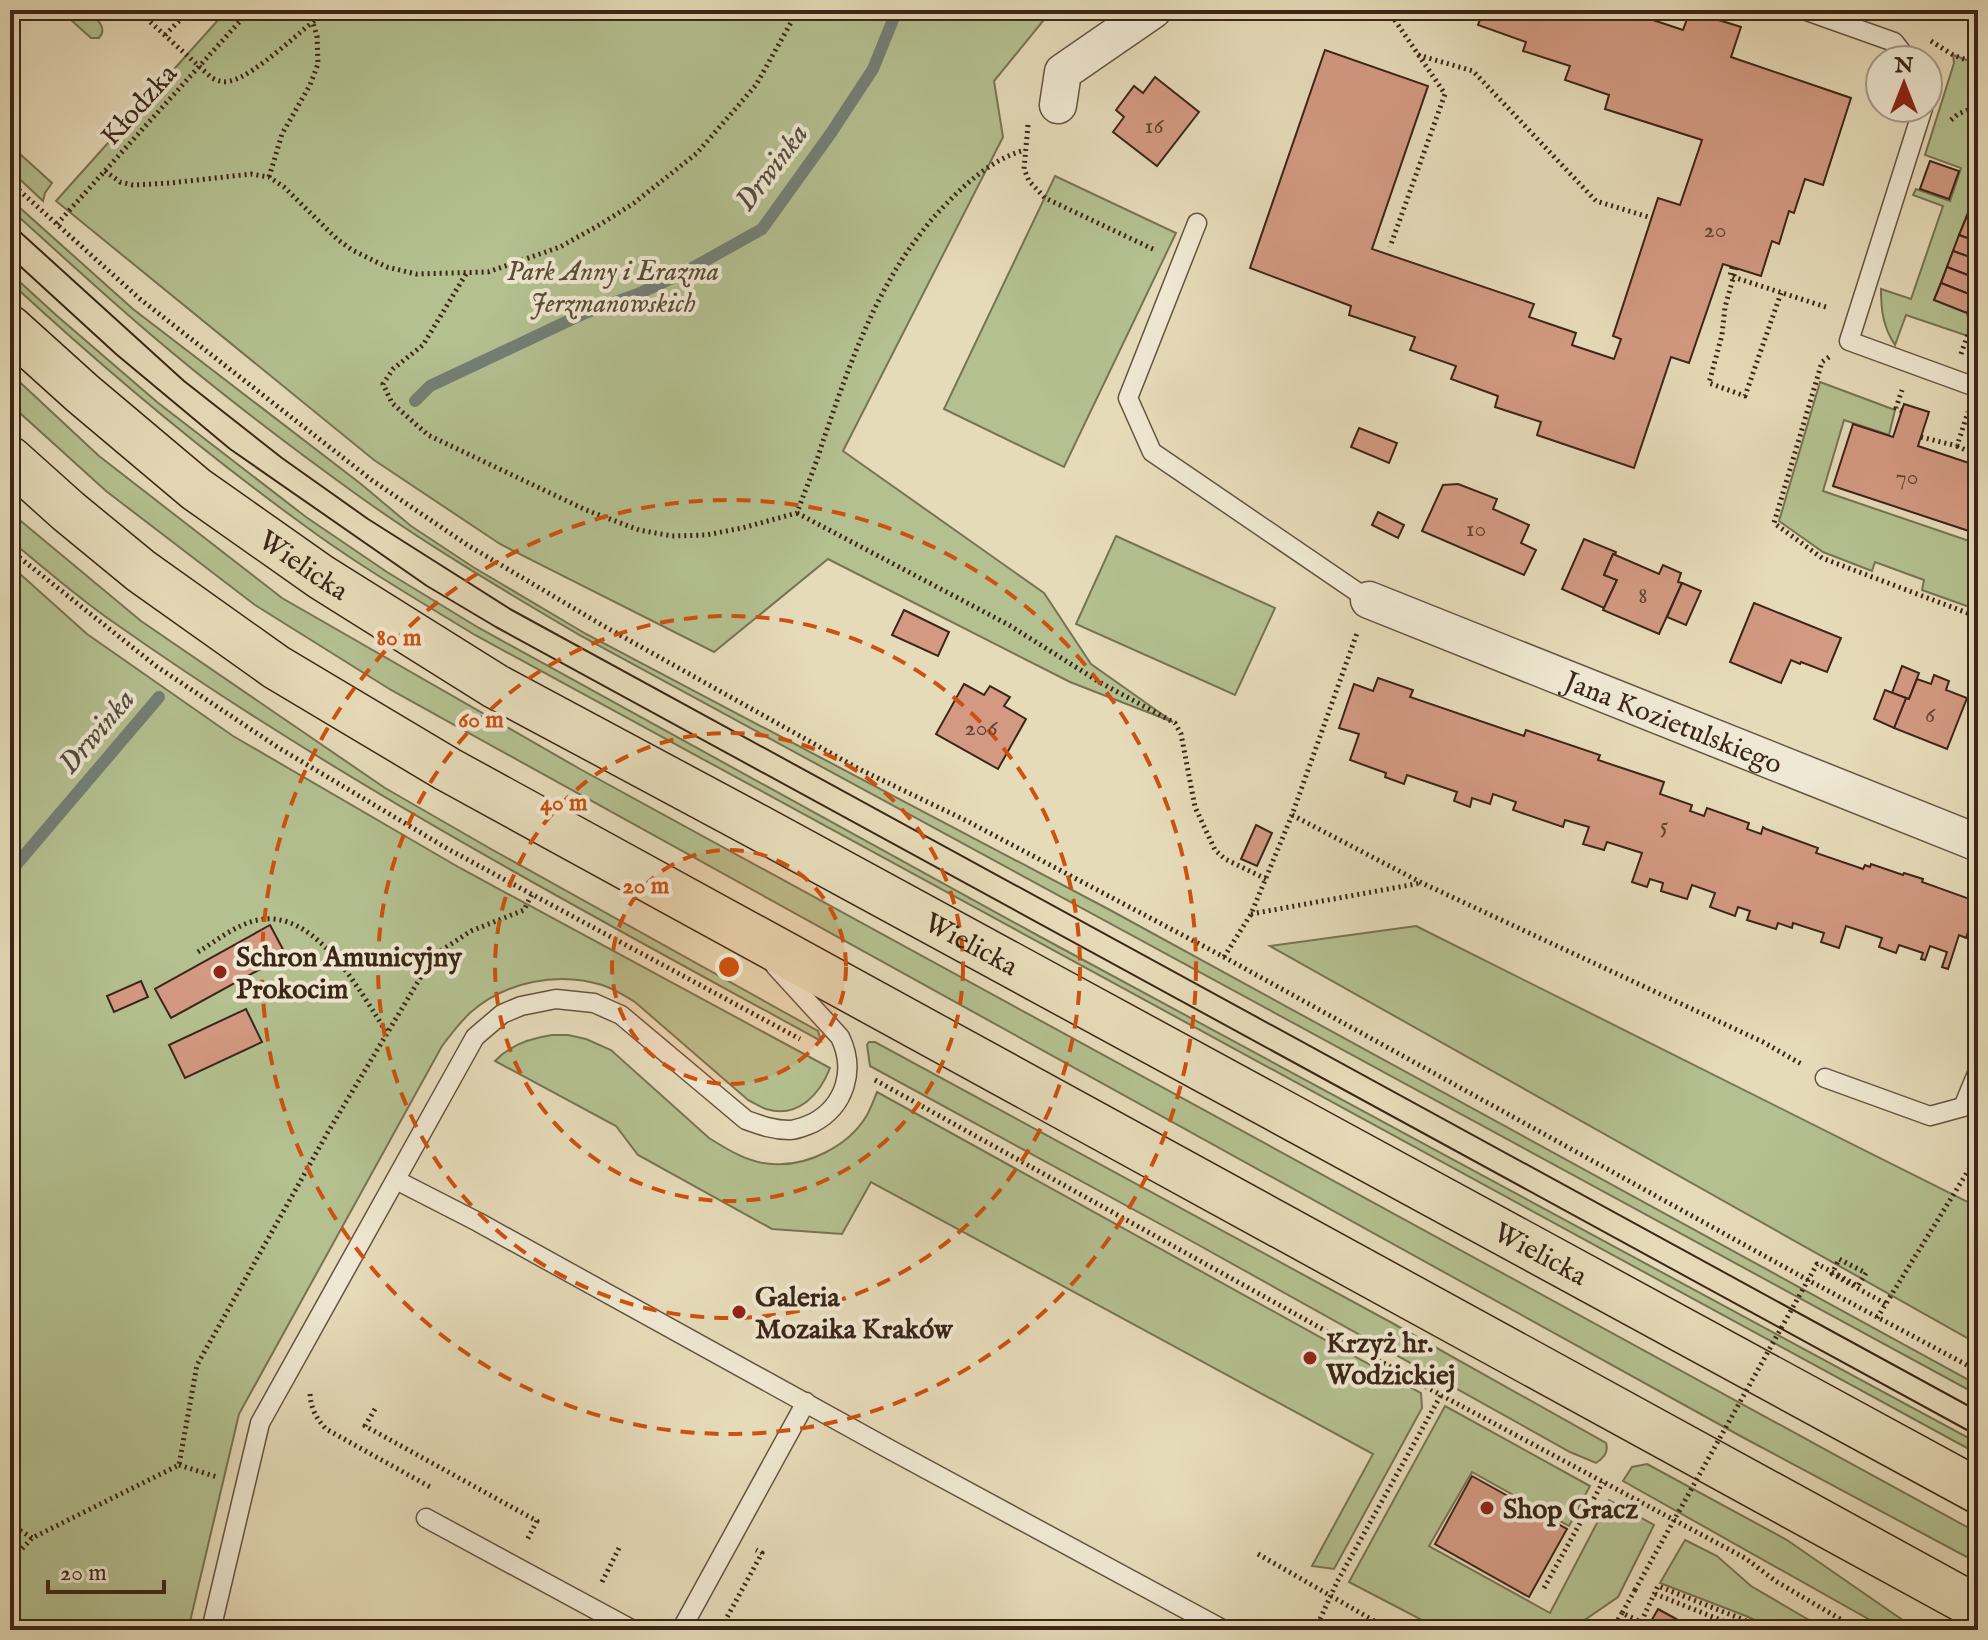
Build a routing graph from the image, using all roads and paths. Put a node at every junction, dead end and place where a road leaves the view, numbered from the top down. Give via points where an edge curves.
1 (137, 10) edge
2 (170, 10) edge
3 (250, 10) edge
4 (309, 10) edge
5 (328, 10) edge
6 (798, 10) edge
7 (1153, 10) edge
8 (1388, 10) edge
9 (1804, 10) edge
10 (313, 20) junction
11 (165, 35) junction
12 (1896, 44) edge
13 (1418, 55) junction
14 (198, 66) junction
15 (1060, 89) joint
16 (1978, 106) edge
17 (1949, 121) dead end
18 (1918, 124) edge
19 (1025, 150) junction
20 (105, 171) junction
21 (269, 177) junction
22 (10, 182) edge
23 (1652, 218) dead end
24 (1197, 223) dead end
25 (57, 224) junction
26 (1390, 247) dead end
27 (1181, 263) junction
28 (466, 274) junction
29 (1781, 293) junction
30 (1856, 317) junction
31 (1978, 317) edge
32 (10, 328) edge
33 (1968, 335) dead end
34 (1849, 341) junction
35 (1904, 385) dead end
36 (1978, 388) edge
37 (1970, 408) dead end
38 (1902, 411) dead end
39 (1921, 437) dead end
40 (1957, 446) junction
41 (1978, 456) edge
42 (10, 459) edge
43 (797, 513) junction
44 (10, 550) edge
45 (1369, 600) junction
46 (1978, 617) edge
47 (1292, 815) junction
48 (1978, 843) edge
49 (1266, 879) junction
50 (1422, 883) junction
51 (532, 894) junction
52 (1251, 914) junction
53 (741, 929) junction
54 (198, 952) dead end
55 (1224, 957) junction
56 (387, 1033) junction
57 (849, 1065) junction
58 (1978, 1071) edge
59 (1825, 1078) joint
60 (1978, 1150) edge
61 (1976, 1164) edge
62 (396, 1180) junction
63 (1886, 1304) junction
64 (1877, 1318) junction
65 (1978, 1371) edge
66 (310, 1393) dead end
67 (1441, 1395) junction
68 (806, 1402) junction
69 (375, 1409) dead end
70 (179, 1465) junction
71 (222, 1479) dead end
72 (1603, 1482) junction
73 (433, 1489) dead end
74 (1978, 1491) edge
75 (426, 1518) dead end
76 (10, 1524) edge
77 (32, 1538) junction
78 (539, 1548) dead end
79 (619, 1548) dead end
80 (1258, 1554) dead end
81 (10, 1562) edge
82 (1544, 1588) dead end
83 (615, 1589) dead end
84 (1655, 1594) junction
85 (1330, 1596) junction
86 (1978, 1608) edge
87 (1622, 1613) junction
88 (211, 1630) edge
89 (633, 1630) edge
90 (681, 1630) edge
91 (1224, 1630) edge
92 (1315, 1630) edge
93 (1390, 1630) edge
94 (1612, 1630) edge
95 (1746, 1630) edge
96 (1764, 1630) edge
97 (1859, 1630) edge

1 - 11 path
2 - 11 path via 180,20
3 - 14 path, Kłodzka
4 - 10 path
5 - 10 path
6 - 28 path via 756,85 707,143 676,170 634,203 560,247 488,272
7 - 15 street
8 - 13 path
9 - 12 lane
10 - 14 path via 238,79 220,82
10 - 21 path via 315,75 282,134
11 - 14 path
13 - 23 path via 1473,71 1596,201
13 - 26 path via 1445,94
14 - 20 path, Kłodzka
15 - 19 path via 1042,94 1032,109
16 - 17 path
18 - 30 lane
19 - 27 path via 1024,169 1045,198
19 - 43 path via 971,180 921,233 896,270 852,362
20 - 21 path via 133,185 251,174
20 - 25 path, Kłodzka
21 - 28 path via 337,239 364,256 416,274
22 - 25 path
24 - 27 lane
25 - 55 path via 140,299 373,481 469,546 859,769
27 - 45 lane via 1128,398 1152,452
28 - 43 path via 423,345 383,384 392,403 428,435 639,530 706,535
29 - 29 path via 1730,276 1734,267 1725,307 1722,335 1709,383 1745,396
29 - 30 path
30 - 34 lane
31 - 33 path
32 - 74 main road, Wielicka via 196,489 321,577 495,686
34 - 36 lane
34 - 46 path via 1822,362 1774,523 1822,558
35 - 38 path via 1896,408
37 - 40 path
39 - 40 path
40 - 41 path
42 - 53 main road via 141,571 276,667 447,769
43 - 49 path via 1009,625 1175,723 1195,807 1215,850
44 - 51 path via 156,666 279,748
45 - 47 path
45 - 48 street, Jana Kozietulskiego
47 - 49 path
47 - 50 path
49 - 52 path
50 - 52 path
50 - 59 path via 1763,1042
51 - 56 path via 524,910 471,931 434,955
51 - 57 path
52 - 55 path
53 - 57 lane via 832,1027
53 - 86 main road
54 - 56 path via 246,923 286,921 315,938 340,963
55 - 64 path
56 - 70 path via 197,1365
57 - 62 lane via 840,1100 826,1116 791,1130 768,1128 738,1115 621,1015 594,1003 537,1001 502,1014 475,1037
57 - 67 path
58 - 59 lane via 1963,1107 1930,1116
60 - 61 path
61 - 63 path
62 - 68 lane
62 - 88 lane via 260,1423
63 - 64 path
63 - 87 path, bridge via 1832,1274 1839,1259 1866,1273 1858,1286 1838,1275 1817,1264
64 - 65 path
66 - 73 path via 316,1418 326,1429
67 - 72 path
67 - 85 path
68 - 90 lane
68 - 91 lane
69 - 78 path via 365,1426 537,1521 527,1541
70 - 71 path
70 - 77 path
72 - 82 path
72 - 97 path via 1745,1558
75 - 89 lane
76 - 77 path
77 - 81 path
79 - 83 path via 602,1582
80 - 85 path
84 - 87 path via 1641,1622
84 - 95 path
84 - 96 path via 1658,1586
85 - 92 path
85 - 93 path
87 - 94 path

